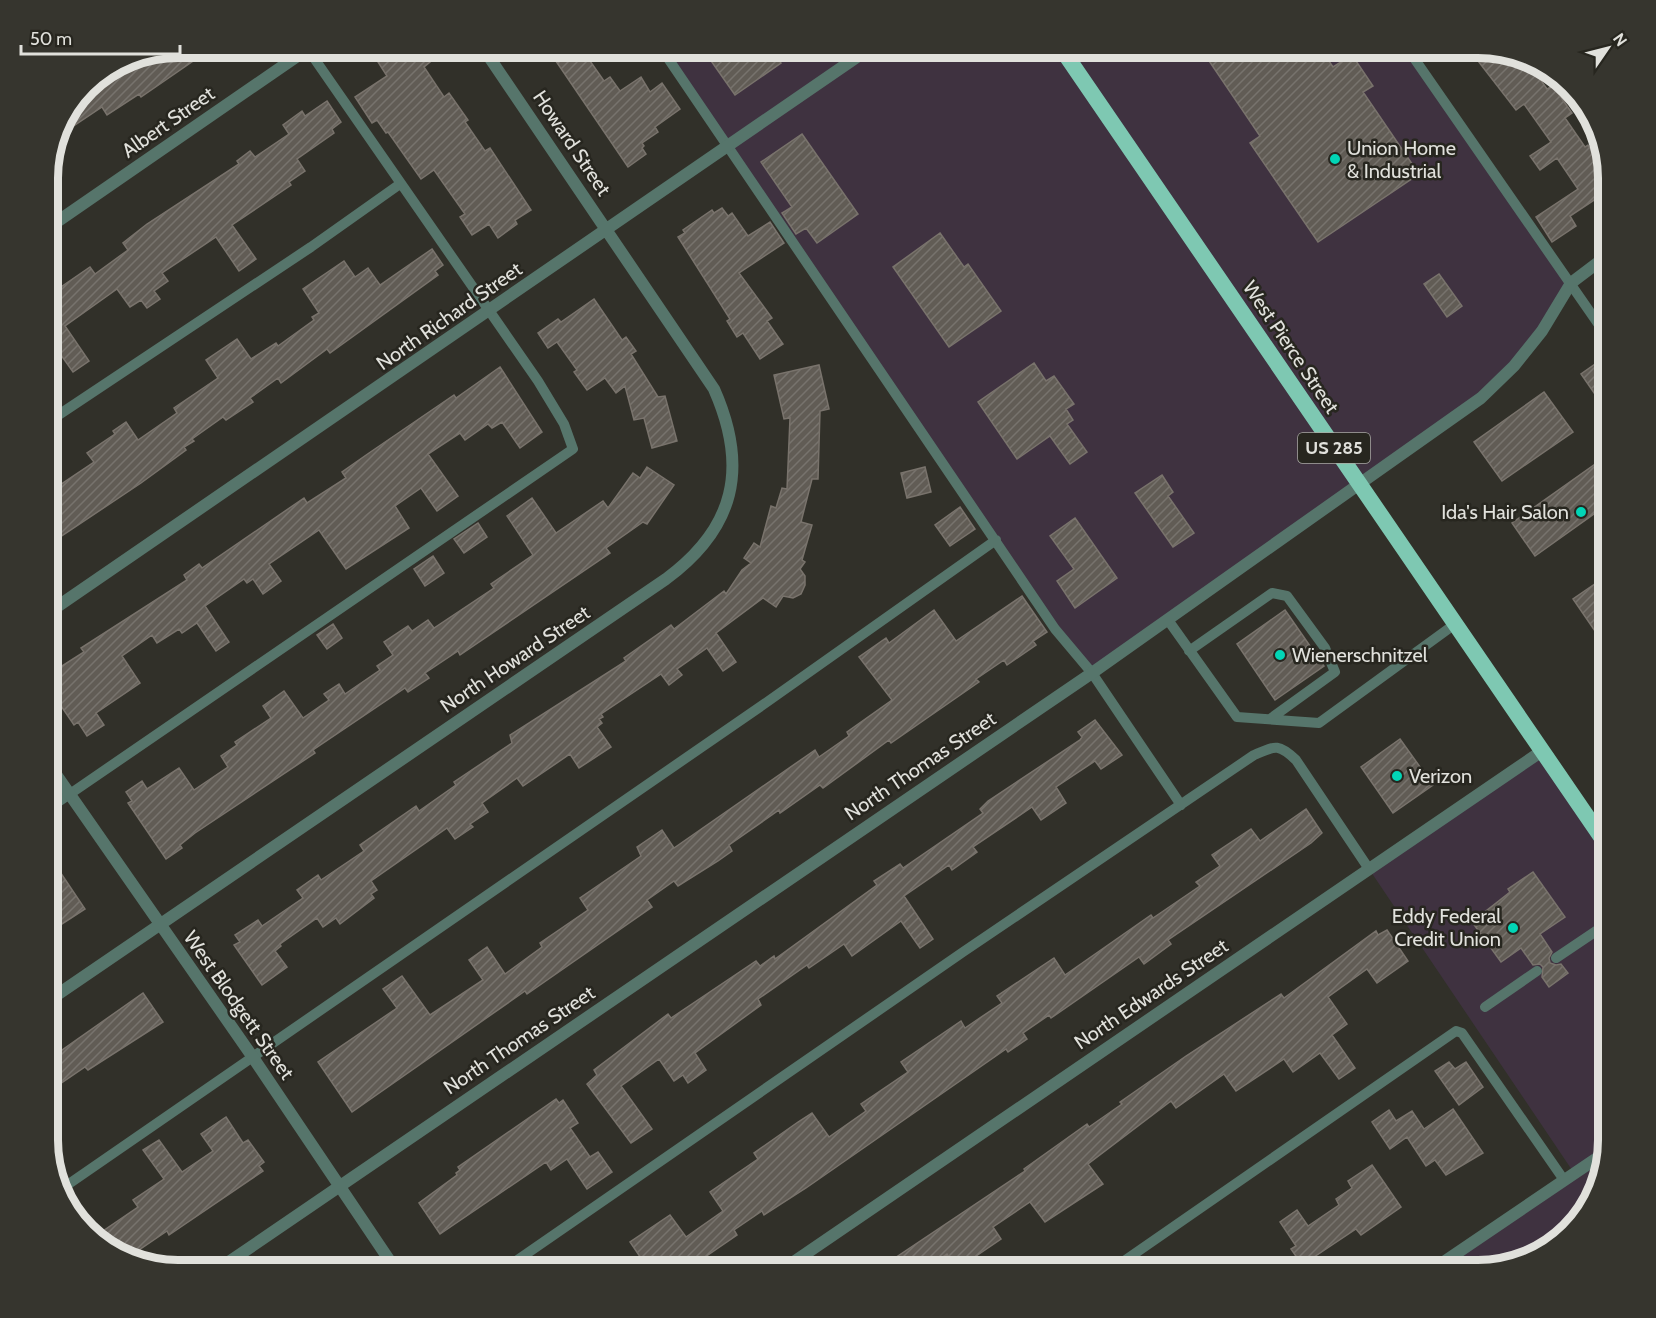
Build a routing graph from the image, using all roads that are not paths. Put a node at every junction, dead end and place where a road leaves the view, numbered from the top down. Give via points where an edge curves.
1 (294, 58) edge
2 (315, 58) edge
3 (490, 58) edge
4 (668, 58) edge
5 (855, 58) edge
6 (1068, 58) edge
7 (1414, 58) edge
8 (728, 145) junction
9 (400, 184) junction
10 (59, 220) edge
11 (608, 230) junction
12 (1598, 263) edge
13 (1571, 283) junction
14 (489, 311) junction
15 (1598, 323) edge
16 (59, 415) edge
17 (1360, 485) junction
18 (996, 540) junction
19 (59, 606) edge
20 (1168, 620) junction
21 (1455, 624) junction
22 (1189, 651) junction
23 (1092, 673) junction
24 (1270, 719) junction
25 (1542, 751) junction
26 (59, 778) edge
27 (70, 794) junction
28 (59, 802) edge
29 (1181, 805) junction
30 (1598, 833) edge
31 (1369, 869) junction
32 (160, 926) junction
33 (1598, 930) edge
34 (1556, 958) dead end
35 (1537, 971) dead end
36 (59, 994) edge
37 (1485, 1007) dead end
38 (252, 1056) junction
39 (1596, 1159) edge
40 (1564, 1180) junction
41 (68, 1185) edge
42 (339, 1187) junction
43 (233, 1259) edge
44 (388, 1259) edge
45 (519, 1259) edge
46 (798, 1259) edge
47 (1127, 1259) edge
48 (1448, 1259) edge

1 - 10 street, Albert Street
2 - 9 lane
3 - 11 street, Howard Street
4 - 8 lane
5 - 8 street, North Richard Street
6 - 17 highway, West Pierce Street / US 285
7 - 13 lane
8 - 11 street, North Richard Street
8 - 18 lane
9 - 14 lane
9 - 16 lane
11 - 14 street, North Richard Street
11 - 32 street, North Howard Street via 692,355 723,410 734,466 728,504 714,532 700,551 666,579
12 - 13 street, North Thomas Street
13 - 15 lane
13 - 17 street, North Thomas Street via 1542,331 1481,398
14 - 19 street, North Richard Street
14 - 27 lane via 538,381 564,424 573,449
17 - 20 street, North Thomas Street
17 - 21 highway, West Pierce Street / US 285
18 - 23 lane via 1056,629
18 - 38 lane via 758,709
20 - 22 lane
20 - 23 street, North Thomas Street
21 - 24 lane via 1319,723
21 - 25 highway, West Pierce Street / US 285
22 - 24 lane via 1236,717
22 - 24 lane via 1272,593 1287,596 1325,648 1335,672
23 - 29 lane
23 - 42 street, North Thomas Street
25 - 30 highway, West Pierce Street / US 285
25 - 31 street, North Edwards Street
26 - 27 street, West Blodgett Street
27 - 28 lane
27 - 32 street, West Blodgett Street
29 - 31 lane via 1254,755 1277,747 1296,760
29 - 45 lane
31 - 46 street, North Edwards Street
32 - 36 street, North Howard Street
32 - 38 street, West Blodgett Street
33 - 34 lane
35 - 37 lane
38 - 41 lane
38 - 42 street, West Blodgett Street
39 - 40 street
40 - 47 lane via 1462,1033 1456,1031
40 - 48 street
42 - 43 street, North Thomas Street
42 - 44 street, West Blodgett Street

